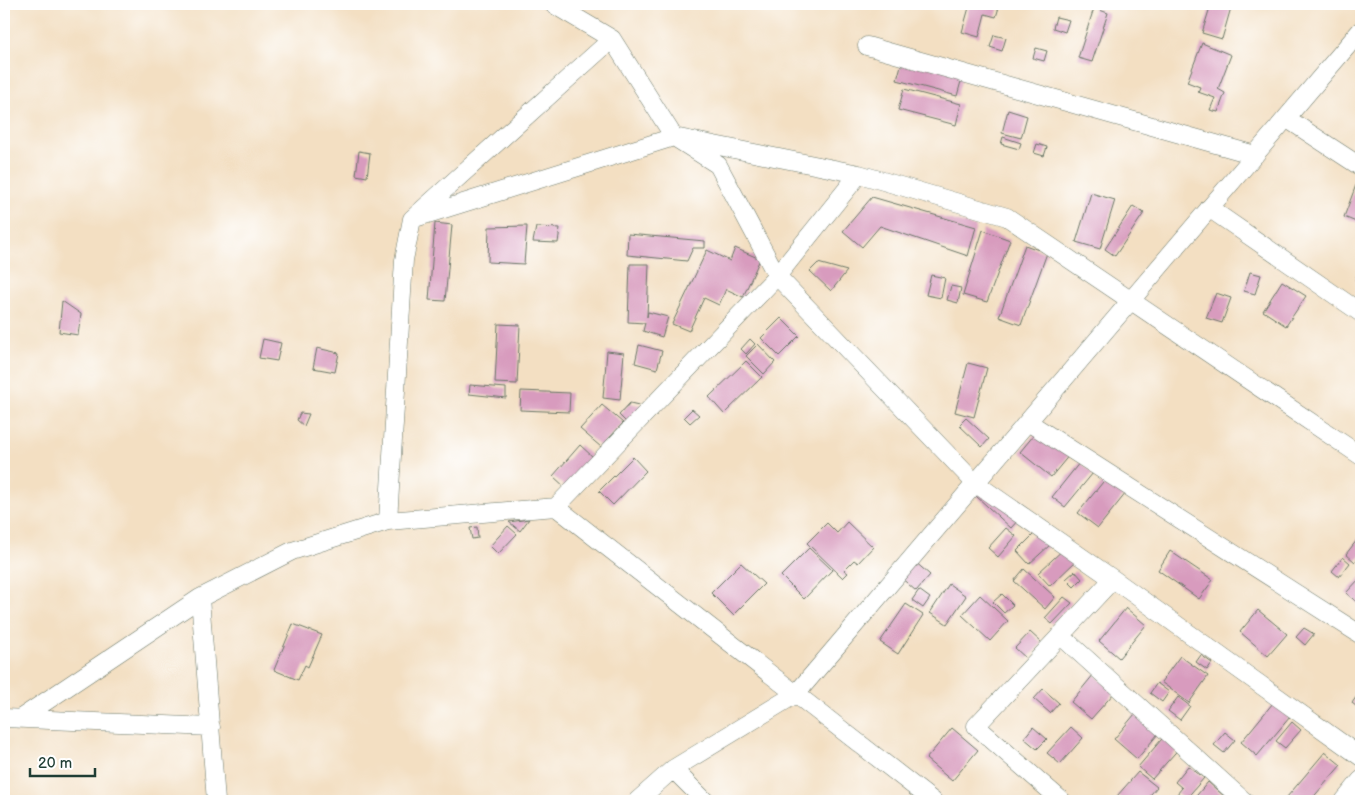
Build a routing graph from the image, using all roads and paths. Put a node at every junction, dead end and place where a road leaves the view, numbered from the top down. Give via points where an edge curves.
1 (553, 4) edge
2 (1361, 30) edge
3 (612, 39) junction
4 (867, 46) dead end
5 (1286, 118) junction
6 (674, 137) junction
7 (1255, 155) junction
8 (1361, 167) edge
9 (859, 174) junction
10 (1209, 208) junction
11 (412, 219) junction
12 (777, 276) junction
13 (1131, 300) junction
14 (1361, 313) edge
15 (1028, 422) junction
16 (1361, 456) edge
17 (975, 484) junction
18 (556, 507) junction
19 (388, 521) junction
20 (1113, 579) junction
21 (200, 598) junction
22 (1060, 635) junction
23 (1361, 635) edge
24 (796, 694) junction
25 (4, 718) edge
26 (21, 718) junction
27 (211, 727) junction
28 (1361, 757) edge
29 (673, 769) junction
30 (1361, 780) edge
31 (216, 801) edge
32 (637, 801) edge
33 (705, 801) edge
34 (933, 801) edge
35 (1062, 801) edge
36 (1244, 801) edge
37 (1344, 801) edge

1 - 3 street
2 - 5 street
3 - 6 street
3 - 11 street
4 - 7 street
5 - 7 street
5 - 8 street
6 - 9 street
6 - 11 street
6 - 12 street via 718,165
7 - 10 street
9 - 12 street
9 - 13 street via 1007,217
10 - 13 street
10 - 14 street
11 - 19 street via 404,260
12 - 17 street
12 - 18 street
13 - 15 street
13 - 16 street
15 - 17 street
15 - 23 street
17 - 20 street
17 - 24 street
18 - 19 street
18 - 24 street
19 - 21 street via 292,552
20 - 22 street
20 - 28 street
21 - 26 street
21 - 27 street
22 - 35 street via 976,726
22 - 36 street
24 - 29 street
24 - 34 street
25 - 26 street
26 - 27 street
27 - 31 street
29 - 32 street
29 - 33 street
30 - 37 street

